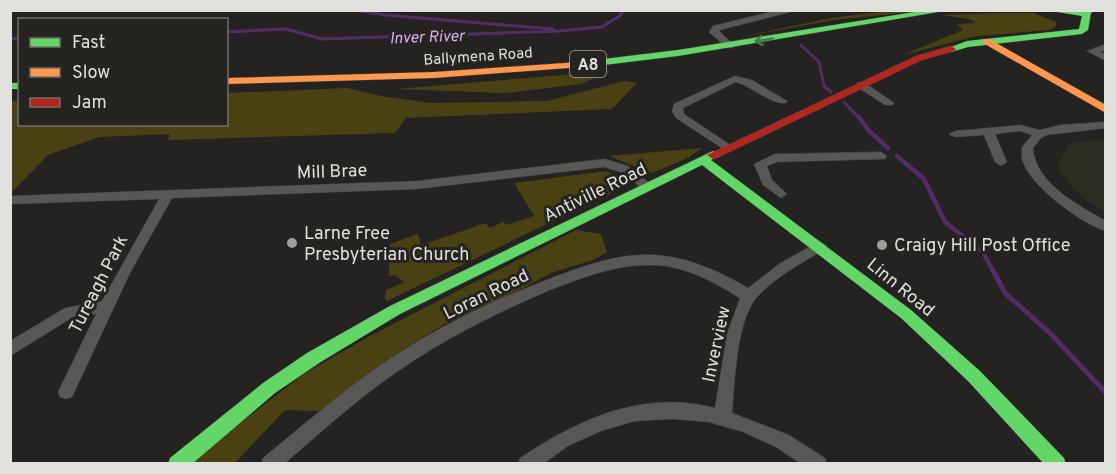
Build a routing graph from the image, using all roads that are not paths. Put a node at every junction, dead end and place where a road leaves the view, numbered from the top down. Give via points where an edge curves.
1 (794, 10) edge
2 (860, 10) edge
3 (873, 10) edge
4 (946, 10) edge
5 (1051, 11) edge
6 (1089, 12) edge
7 (835, 16) junction
8 (756, 18) junction
9 (769, 27) junction
10 (1064, 35) junction
11 (718, 36) junction
12 (986, 41) junction
13 (730, 46) junction
14 (1106, 47) edge
15 (1106, 58) edge
16 (228, 74) edge
17 (228, 81) edge
18 (861, 85) junction
19 (782, 102) dead end
20 (889, 103) dead end
21 (1106, 110) edge
22 (1106, 124) edge
23 (989, 132) junction
24 (955, 134) dead end
25 (1041, 134) junction
26 (728, 148) junction
27 (881, 156) dead end
28 (703, 160) junction
29 (1001, 162) dead end
30 (767, 182) junction
31 (647, 186) junction
32 (747, 192) junction
33 (781, 194) dead end
34 (167, 195) junction
35 (10, 200) edge
36 (1106, 227) edge
37 (820, 246) junction
38 (749, 296) junction
39 (108, 306) junction
40 (10, 350) edge
41 (66, 392) dead end
42 (723, 416) junction
43 (177, 464) edge
44 (270, 464) edge
45 (527, 464) edge
46 (818, 464) edge
47 (1058, 464) edge

1 - 8 street, Ballymena Road
2 - 7 main road, Ballymena Road / A8
3 - 7 main road, A8
4 -> 13 main road, Ballymena Road / A8
5 - 6 main road
5 - 10 main road via 1071,25 1070,32
6 - 10 main road via 1083,30
7 - 9 main road, Ballymena Road / A8
8 - 9 street
8 - 11 street, Ballymena Road via 716,28
9 - 11 main road, Ballymena Road / A8
10 - 12 main road, Antiville Road
11 - 13 street
11 - 16 main road, Ballymena Road / A8 via 513,63
12 - 18 main road, Antiville Road via 935,52
12 - 21 main road
13 - 17 main road, Ballymena Road / A8 via 503,72
14 - 15 street via 1092,51
18 - 20 street
18 - 26 main road, Antiville Road
19 - 26 street via 737,79 678,106 680,116
22 - 25 street
23 - 24 street
23 - 25 street via 1020,128
23 - 29 street
25 - 36 street via 1028,148 1034,171 1063,200
26 - 28 main road, Antiville Road
27 - 30 street via 775,159 759,164
28 - 31 main road, Antiville Road
28 - 32 main road, Linn Road
30 - 32 street
30 - 33 street
31 - 34 street, Mill Brae via 624,169 605,163 417,185
31 - 43 main road, Antiville Road via 354,333 269,388
32 - 37 main road, Linn Road
34 - 35 street, Mill Brae
34 - 39 street, Tureagh Park
37 - 38 street, Inverview
37 - 47 main road, Linn Road via 940,343
38 - 42 street, Inverview via 737,323
38 - 44 street, Loran Road via 706,272 654,260 612,264 568,278 528,293 423,347 367,384
39 - 40 street via 70,312
39 - 41 street, Tureagh Park
42 - 45 street via 670,410 622,414 576,432
42 - 46 street via 763,432

